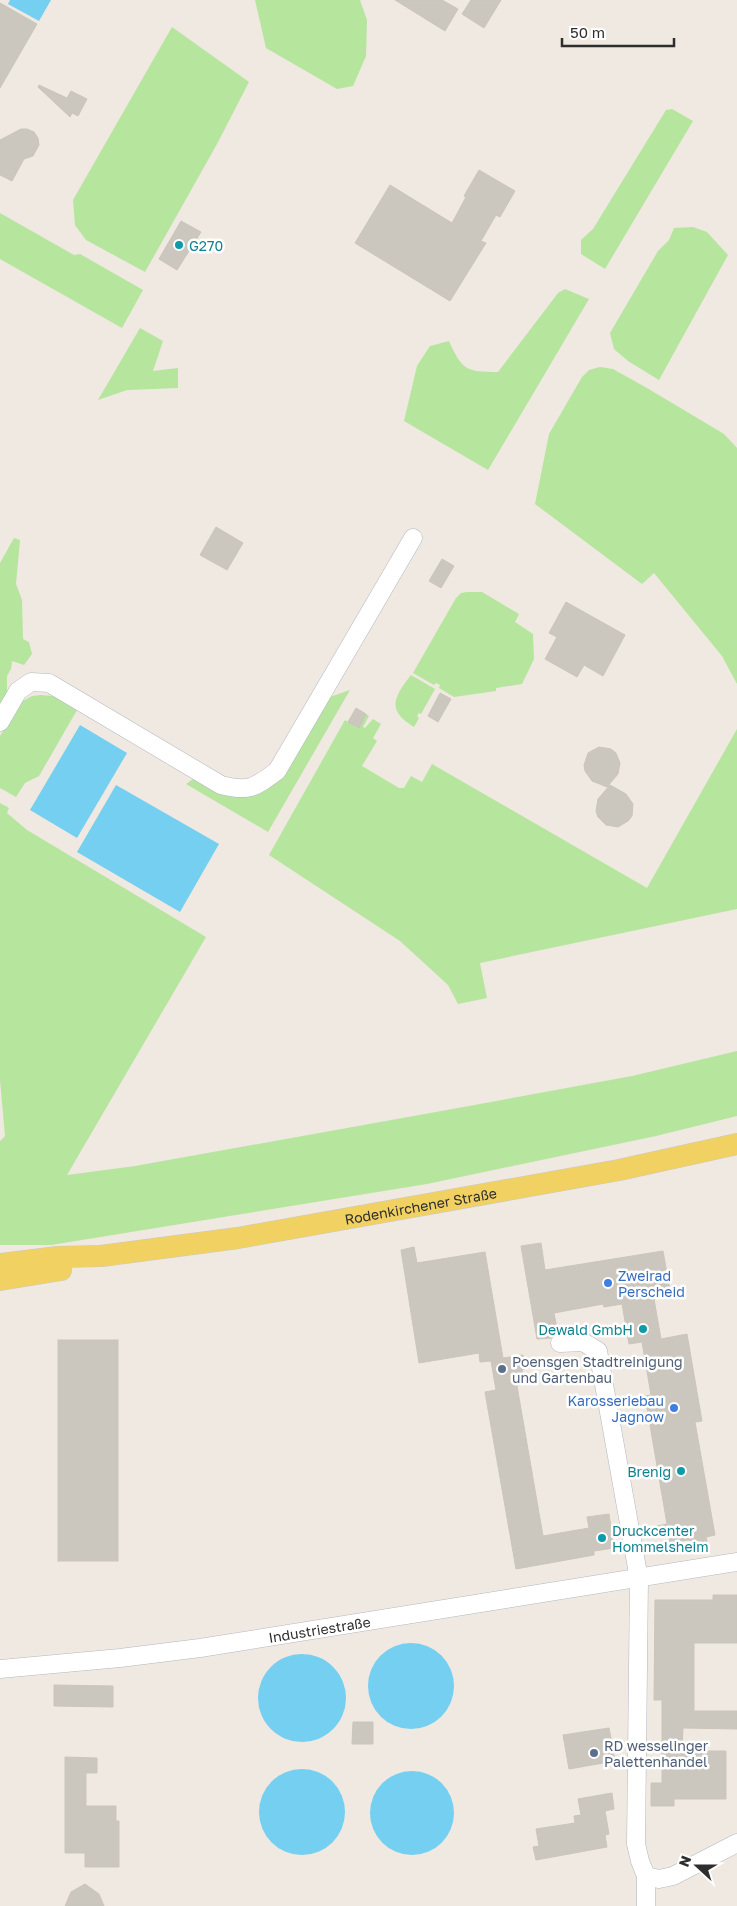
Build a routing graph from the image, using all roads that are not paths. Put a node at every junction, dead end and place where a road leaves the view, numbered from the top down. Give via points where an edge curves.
1 (413, 538) dead end
2 (0, 722) edge
3 (737, 1144) edge
4 (101, 1256) junction
5 (0, 1264) edge
6 (0, 1280) edge
7 (560, 1343) dead end
8 (737, 1562) edge
9 (639, 1579) junction
10 (0, 1669) edge
11 (737, 1843) edge
12 (646, 1876) junction
13 (646, 1906) edge

1 - 2 street via 277,771 256,786 239,790 221,785 49,683 30,682 18,691
3 - 4 main road, Rodenkirchener Straße via 619,1170 238,1238
4 - 5 main road, Rodenkirchener Straße
4 - 6 main road, Rodenkirchener Straße via 58,1271
7 - 9 street via 583,1342 598,1351
8 - 9 street, Industriestraße
9 - 10 street, Industriestraße via 200,1648
9 - 12 street via 636,1844
11 - 12 street via 673,1876 659,1879
12 - 13 street

